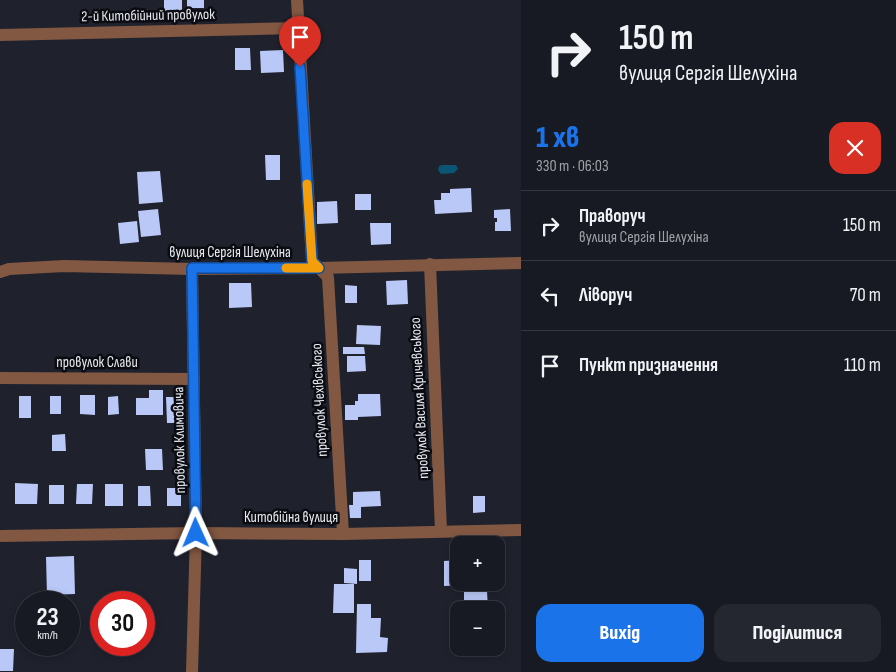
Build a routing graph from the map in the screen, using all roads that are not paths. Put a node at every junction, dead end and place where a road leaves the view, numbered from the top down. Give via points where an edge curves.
1 (297, 0) edge
2 (298, 28) junction
3 (0, 35) edge
4 (521, 263) edge
5 (430, 264) junction
6 (192, 268) junction
7 (319, 268) junction
8 (0, 272) edge
9 (0, 378) edge
10 (194, 379) junction
11 (521, 530) edge
12 (441, 531) junction
13 (196, 533) junction
14 (343, 534) junction
15 (0, 536) edge
16 (192, 672) edge

1 - 2 street, провулок Чехівського
2 - 3 street, 2-й Китобійний провулок
2 - 7 street, провулок Чехівського via 312,261
4 - 5 street, вулиця Сергія Шелухіна
5 - 7 street, вулиця Сергія Шелухіна
5 - 12 street, провулок Василя Кричевського
6 - 7 street, вулиця Сергія Шелухіна
6 - 8 street, вулиця Сергія Шелухіна via 64,266
6 - 10 street, провулок Климовича
7 - 14 street, провулок Чехівського via 328,277
9 - 10 street, провулок Слави
10 - 13 street, провулок Климовича
11 - 12 street, Китобійна вулиця
12 - 14 street, Китобійна вулиця
13 - 14 street, Китобійна вулиця
13 - 15 street, Китобійна вулиця
13 - 16 street, провулок Климовича

